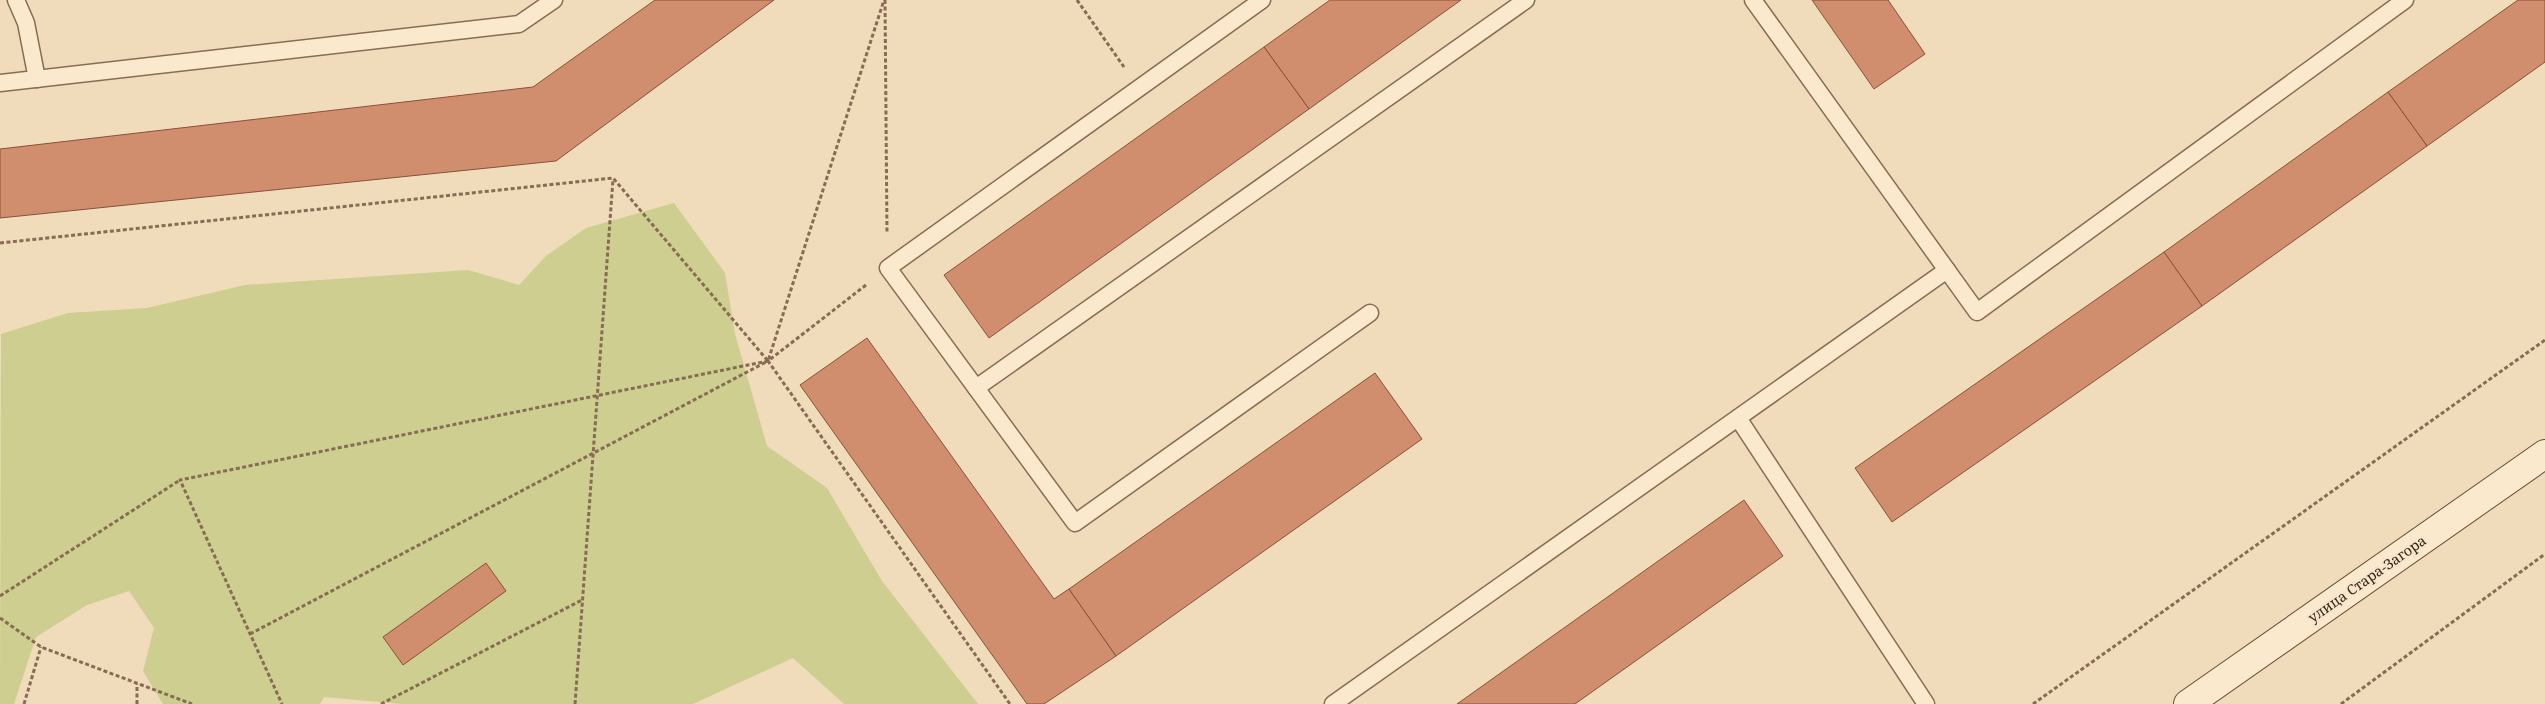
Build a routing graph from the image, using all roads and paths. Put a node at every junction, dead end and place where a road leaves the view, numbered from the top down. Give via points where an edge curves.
1 (16, 0) edge
2 (554, 0) edge
3 (884, 0) edge
4 (1077, 0) edge
5 (1262, 0) edge
6 (1526, 0) edge
7 (1753, 0) edge
8 (2405, 0) edge
9 (37, 79) junction
10 (0, 83) edge
11 (1139, 88) junction
12 (613, 178) junction
13 (0, 243) edge
14 (888, 268) junction
15 (1947, 270) junction
16 (1370, 313) dead end
17 (2545, 340) edge
18 (768, 361) junction
19 (976, 388) junction
20 (598, 397) junction
21 (1738, 418) junction
22 (593, 453) junction
23 (2545, 454) edge
24 (180, 480) junction
25 (2545, 554) edge
26 (0, 596) edge
27 (582, 600) junction
28 (0, 618) edge
29 (250, 634) junction
30 (41, 647) junction
31 (138, 684) junction
32 (181, 702) edge
33 (24, 704) edge
34 (137, 704) edge
35 (192, 704) edge
36 (282, 704) edge
37 (381, 704) edge
38 (575, 704) edge
39 (1010, 704) edge
40 (1333, 704) edge
41 (1926, 704) edge
42 (2033, 704) edge
43 (2188, 704) edge
44 (2341, 704) edge

1 - 9 lane via 26,23
2 - 9 lane via 519,24
3 - 14 path
3 - 18 path
4 - 11 path
5 - 11 lane
6 - 19 lane
7 - 15 lane
8 - 15 lane via 1977,312
9 - 10 lane
11 - 14 lane
12 - 13 path
12 - 18 path
12 - 20 path
14 - 18 path
14 - 19 lane
15 - 21 lane
16 - 19 lane via 1075,523
17 - 42 path
18 - 20 path
18 - 22 path
18 - 39 path
20 - 22 path
20 - 24 path
21 - 40 lane
21 - 41 lane
22 - 27 path
22 - 29 path
23 - 43 main road, улица Стара-Загора
24 - 26 path
24 - 29 path
25 - 44 path
27 - 37 path
27 - 38 path
28 - 30 path
29 - 36 path
30 - 31 path
30 - 33 path
31 - 32 path
31 - 34 path
32 - 35 path

